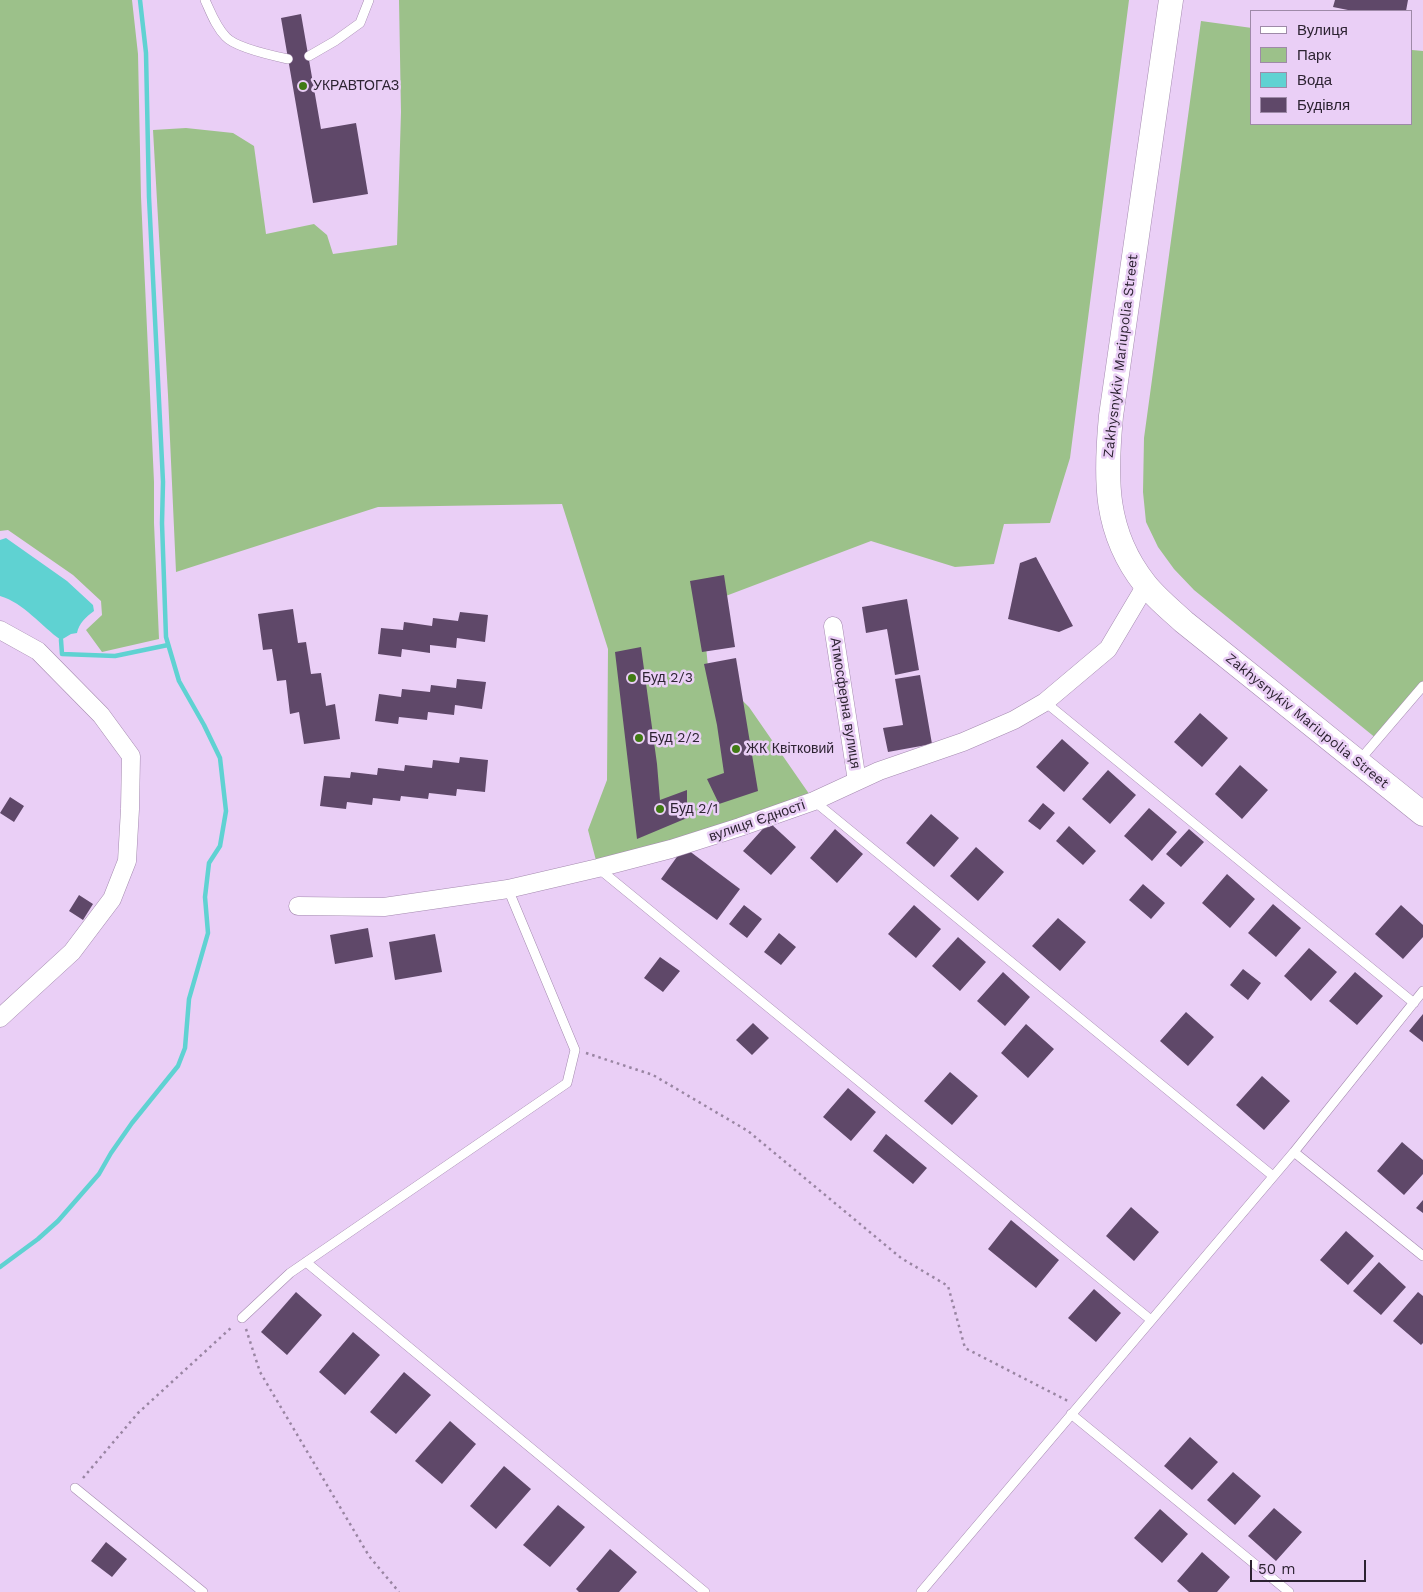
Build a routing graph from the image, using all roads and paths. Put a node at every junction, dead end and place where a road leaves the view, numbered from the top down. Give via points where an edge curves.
1 (206, 0) edge
2 (369, 0) edge
3 (1171, 0) edge
4 (309, 56) dead end
5 (288, 59) dead end
6 (1146, 585) junction
7 (833, 626) dead end
8 (0, 630) edge
9 (1423, 686) edge
10 (1045, 702) junction
11 (1358, 762) junction
12 (858, 781) junction
13 (814, 801) junction
14 (1423, 814) edge
15 (598, 868) junction
16 (508, 889) junction
17 (298, 906) dead end
18 (1423, 991) edge
19 (1414, 1003) junction
20 (0, 1018) edge
21 (575, 1050) junction
22 (1294, 1152) junction
23 (1273, 1176) junction
24 (1423, 1256) edge
25 (306, 1262) junction
26 (242, 1318) junction
27 (1151, 1320) junction
28 (1078, 1407) junction
29 (1071, 1414) junction
30 (74, 1488) joint
31 (203, 1592) edge
32 (399, 1592) edge
33 (705, 1592) edge
34 (921, 1592) edge
35 (1289, 1592) edge

1 - 5 lane via 213,19 227,39
2 - 4 lane via 360,23
3 - 6 main road, Zakhysnykiv Mariupolia Street via 1107,460 1109,500 1115,528 1128,560
6 - 10 street, вулиця Єдності via 1108,649
6 - 11 main road, Zakhysnykiv Mariupolia Street via 1184,622
7 - 12 street, Атмосферна вулиця
8 - 20 street via 38,651 102,715 131,756 127,861 112,899 72,952
9 - 11 lane
10 - 12 street, вулиця Єдності via 1014,720 963,742
10 - 19 lane
11 - 14 main road, Zakhysnykiv Mariupolia Street
12 - 13 street, вулиця Єдності
13 - 15 street, вулиця Єдності via 671,849
13 - 23 lane
15 - 16 street, вулиця Єдності
15 - 27 lane
16 - 17 street, вулиця Єдності via 384,907
16 - 21 lane
18 - 19 lane
19 - 22 lane
21 - 25 lane via 567,1083
21 - 28 path via 653,1075 748,1131 901,1258 948,1286 965,1348
22 - 23 lane
22 - 24 lane
23 - 27 lane
25 - 26 lane
25 - 33 lane
26 - 30 path via 138,1413
26 - 32 path via 260,1372 369,1556
27 - 28 lane
28 - 29 lane
29 - 34 lane
29 - 35 lane
30 - 31 lane

